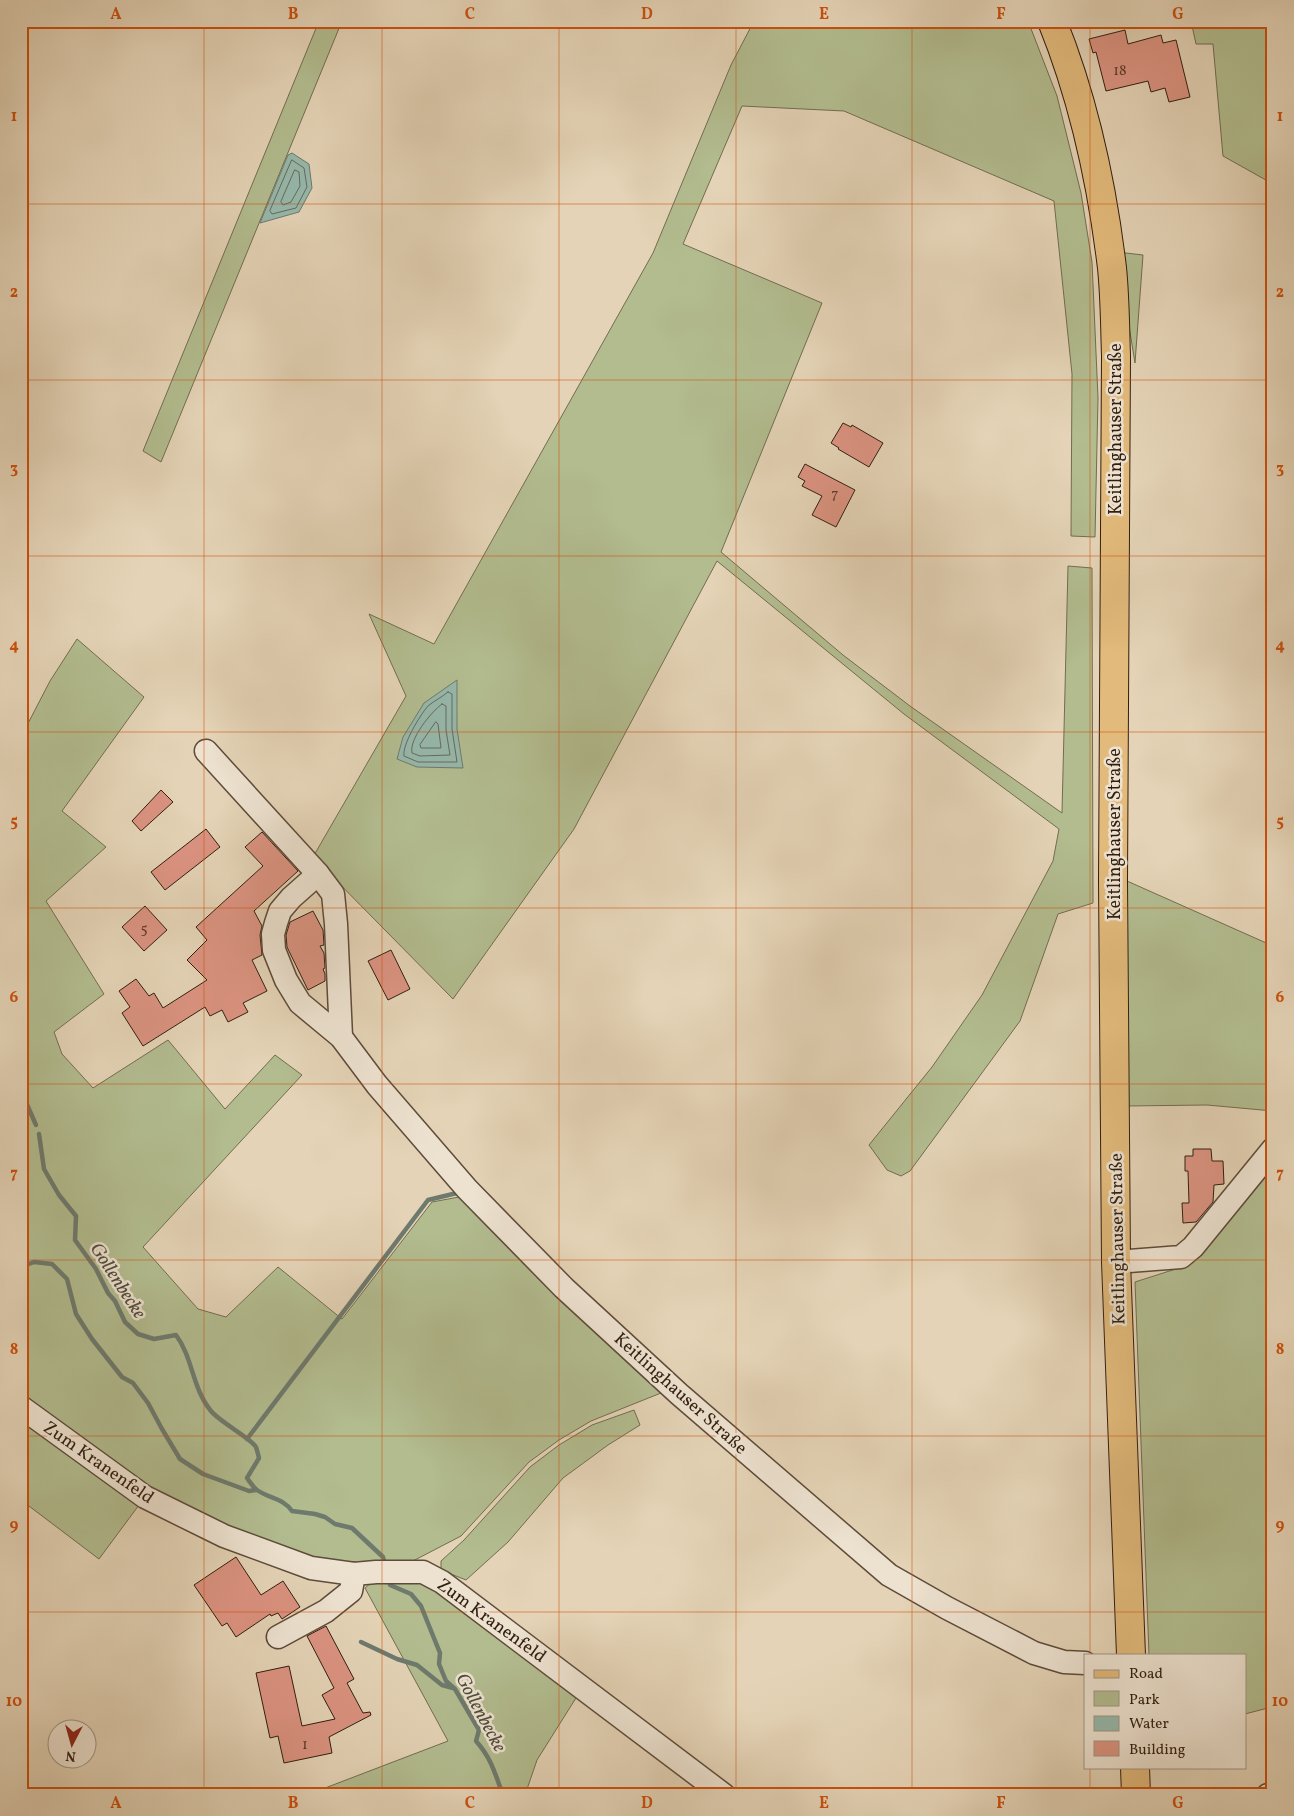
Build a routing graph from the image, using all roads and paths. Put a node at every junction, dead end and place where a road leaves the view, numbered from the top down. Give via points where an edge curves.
1 (1052, 21) edge
2 (206, 751) dead end
3 (318, 874) junction
4 (341, 1036) junction
5 (1273, 1148) edge
6 (1116, 1262) junction
7 (21, 1407) edge
8 (354, 1574) junction
9 (278, 1637) dead end
10 (1131, 1654) edge
11 (1084, 1664) edge
12 (1135, 1768) edge
13 (1273, 1794) edge
14 (724, 1795) edge
15 (1136, 1795) edge
16 (1268, 1795) edge

1 - 6 main road, Keitlinghauser Straße via 1081,103 1096,162 1112,269 1116,356 1113,872
2 - 3 street
3 - 4 street via 333,894
3 - 4 street, Keitlinghauser Straße via 280,911 273,934 274,950 286,980 300,1002
4 - 11 street, Keitlinghauser Straße via 376,1085 467,1189 564,1288 679,1394 889,1575 1034,1653
5 - 6 street via 1193,1247 1181,1257
6 - 10 main road, Keitlinghauser Straße
7 - 8 street, Zum Kranenfeld via 144,1497 224,1536 281,1558 311,1568
8 - 9 street via 351,1591 326,1611
8 - 14 street, Zum Kranenfeld via 423,1572 442,1582
12 - 15 main road
13 - 16 street

